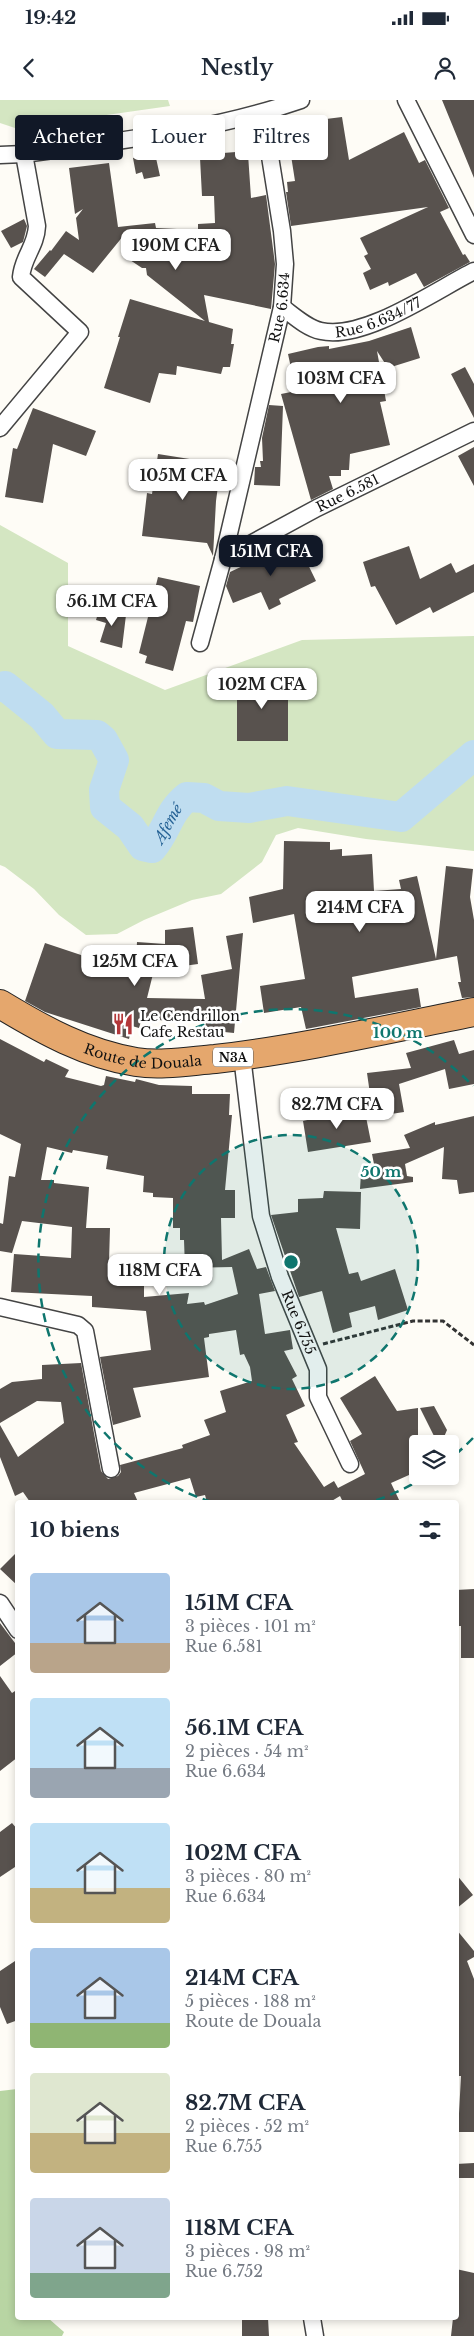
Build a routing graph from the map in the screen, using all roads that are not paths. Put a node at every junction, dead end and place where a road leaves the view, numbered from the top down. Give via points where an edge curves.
1 (301, 100) edge
2 (406, 100) edge
3 (263, 113) junction
4 (123, 140) edge
5 (15, 154) edge
6 (0, 155) edge
7 (25, 160) edge
8 (474, 235) edge
9 (474, 271) edge
10 (282, 307) junction
11 (0, 428) edge
12 (474, 431) edge
13 (223, 559) junction
14 (200, 643) dead end
15 (0, 1004) edge
16 (474, 1012) edge
17 (242, 1056) junction
18 (0, 1307) edge
19 (350, 1464) dead end
20 (111, 1469) dead end
21 (0, 1603) edge
22 (15, 1626) edge
23 (312, 2320) edge
24 (315, 2336) edge

1 - 3 street
2 - 8 street
3 - 4 street via 194,130
3 - 10 street, Rue 6.634 via 282,231 285,264
5 - 6 street
7 - 11 street via 38,226 37,238 22,264 21,277 80,332
9 - 10 street, Rue 6.634/77 via 357,330 321,331 306,325
10 - 13 street, Rue 6.634
12 - 13 street, Rue 6.581
13 - 14 street, Rue 6.634
15 - 17 highway, Route de Douala / N3A via 49,1034 105,1055 137,1062 181,1062
16 - 17 highway, Route de Douala / N3A
17 - 19 street, Rue 6.755 via 261,1216 280,1277 318,1369 318,1397
18 - 20 street via 78,1325 85,1331
21 - 22 street
23 - 24 street

